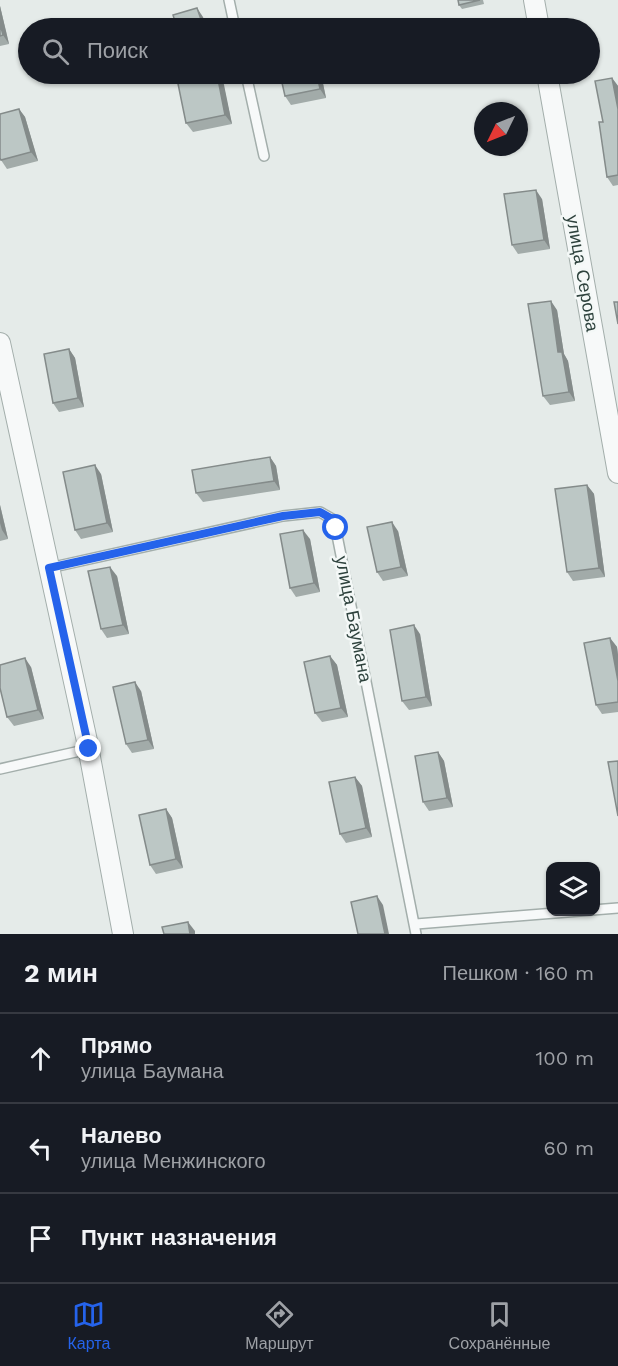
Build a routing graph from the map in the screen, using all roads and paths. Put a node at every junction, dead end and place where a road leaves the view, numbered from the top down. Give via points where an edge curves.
1 (229, 0) edge
2 (534, 0) edge
3 (234, 18) edge
4 (537, 18) edge
5 (248, 84) edge
6 (549, 84) edge
7 (264, 156) dead end
8 (0, 343) edge
9 (618, 473) edge
10 (49, 568) junction
11 (89, 749) junction
12 (0, 769) edge
13 (618, 908) edge
14 (416, 924) junction
15 (123, 934) edge
16 (416, 934) edge

1 - 3 lane
2 - 4 street
5 - 7 lane
6 - 9 street, улица Серова
8 - 10 street
10 - 11 street
10 - 14 lane, улица Баумана via 283,516 320,512 334,520
11 - 12 lane
11 - 15 street
13 - 14 lane
14 - 16 lane, улица Баумана

